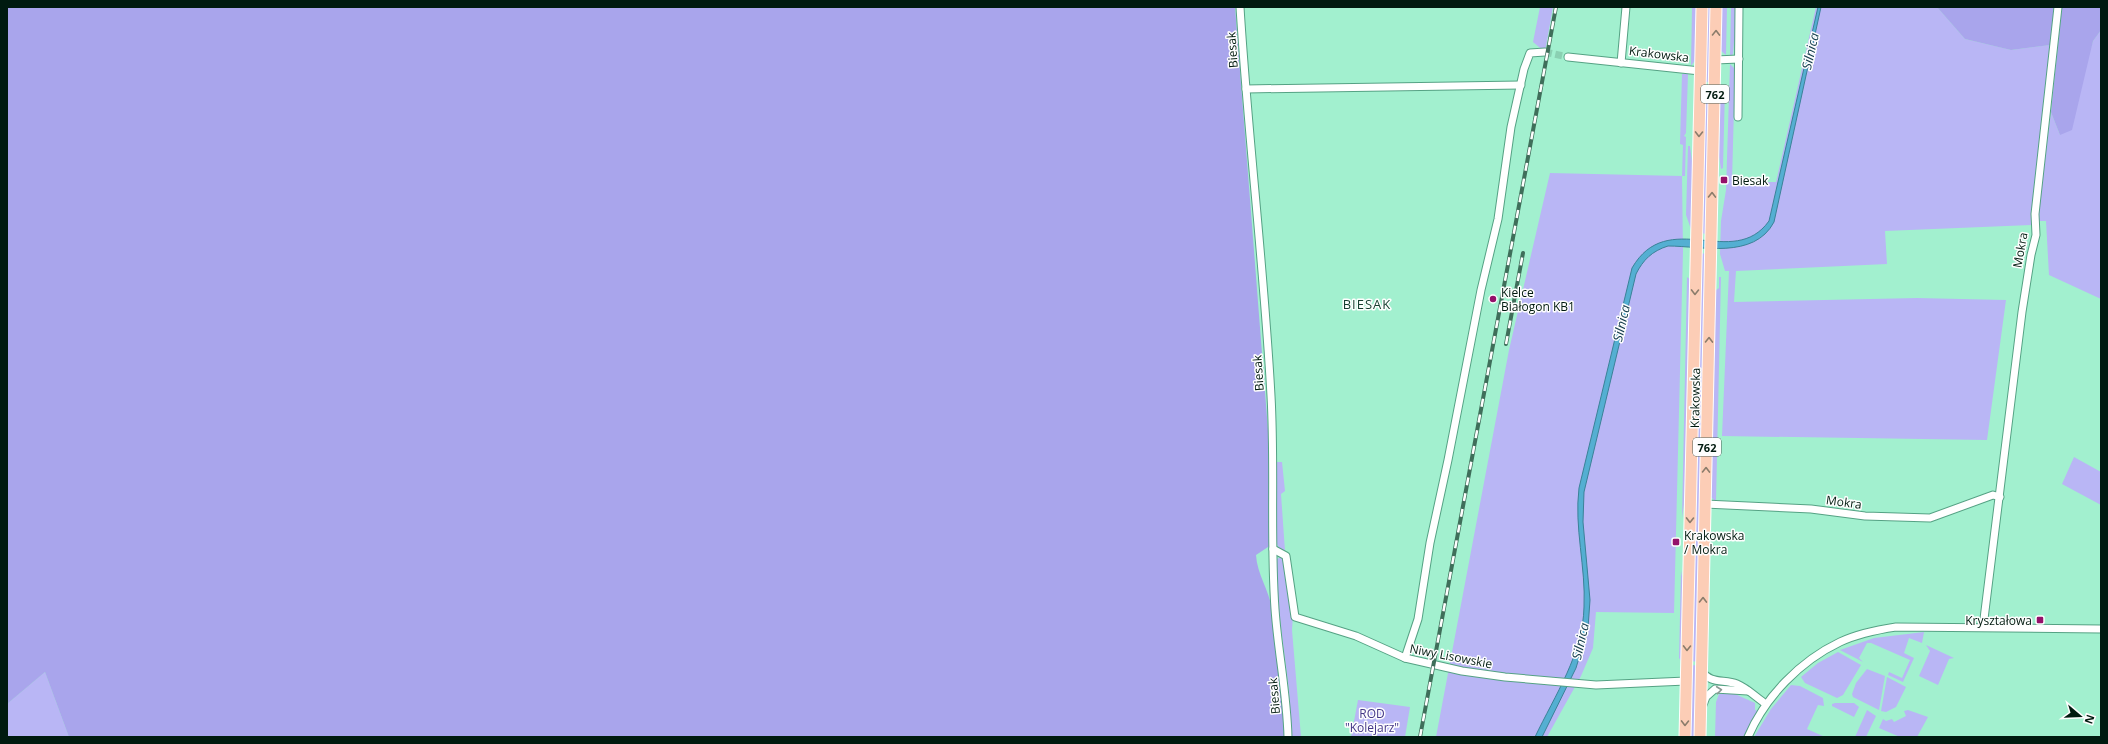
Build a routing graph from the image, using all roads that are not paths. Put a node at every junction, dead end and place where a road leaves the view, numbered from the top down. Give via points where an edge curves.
1 (1240, 7) edge
2 (1626, 7) edge
3 (1702, 7) edge
4 (1716, 7) edge
5 (1739, 7) edge
6 (2058, 7) edge
7 (1544, 52) tunnel mouth
8 (1568, 57) tunnel mouth
9 (1739, 59) junction
10 (1715, 60) junction
11 (1621, 63) junction
12 (1700, 71) junction
13 (1520, 85) junction
14 (1246, 88) junction
15 (1738, 117) dead end
16 (2000, 496) junction
17 (1705, 504) junction
18 (1273, 549) junction
19 (1983, 627) junction
20 (2101, 629) edge
21 (1405, 658) junction
22 (1702, 671) junction
23 (1686, 682) junction
24 (1748, 691) junction
25 (1766, 704) junction
26 (1701, 709) junction
27 (1288, 737) edge
28 (1685, 737) edge
29 (1700, 737) edge
30 (1748, 737) edge

1 - 14 street, Biesak
2 - 11 street, Krakowska
3 - 12 main road, Krakowska / 762
10 -> 4 main road, Krakowska / 762
5 - 9 street
6 - 16 street, Mokra via 2035,214 2036,236 2022,312
7 - 13 street via 1528,55
8 - 11 street
9 - 10 street
9 - 15 street
17 -> 10 main road, Krakowska / 762
11 - 12 street, Krakowska
12 -> 23 main road, Krakowska / 762
13 - 14 street
13 - 21 street via 1507,149 1504,188 1430,544 1418,619
14 - 18 street, Biesak via 1270,377 1274,454
16 - 17 street, Mokra via 1993,495 1930,518 1865,516 1811,509
16 - 19 street, Mokra
22 -> 17 main road, Krakowska / 762
18 - 21 street, Niwy Lisowskie via 1286,556 1295,617 1356,636
18 - 27 street, Biesak via 1275,611 1286,689
19 - 20 street
19 - 25 street via 1896,627 1865,632 1839,642 1807,662
21 - 23 street, Niwy Lisowskie via 1462,671 1561,683 1596,685
22 - 24 street via 1708,679 1736,684
22 - 26 main road, Krakowska / 762
23 -> 28 main road, Krakowska / 762
24 - 25 street
26 -> 24 street via 1706,697 1715,689
25 - 30 street
26 - 29 main road, Krakowska / 762

